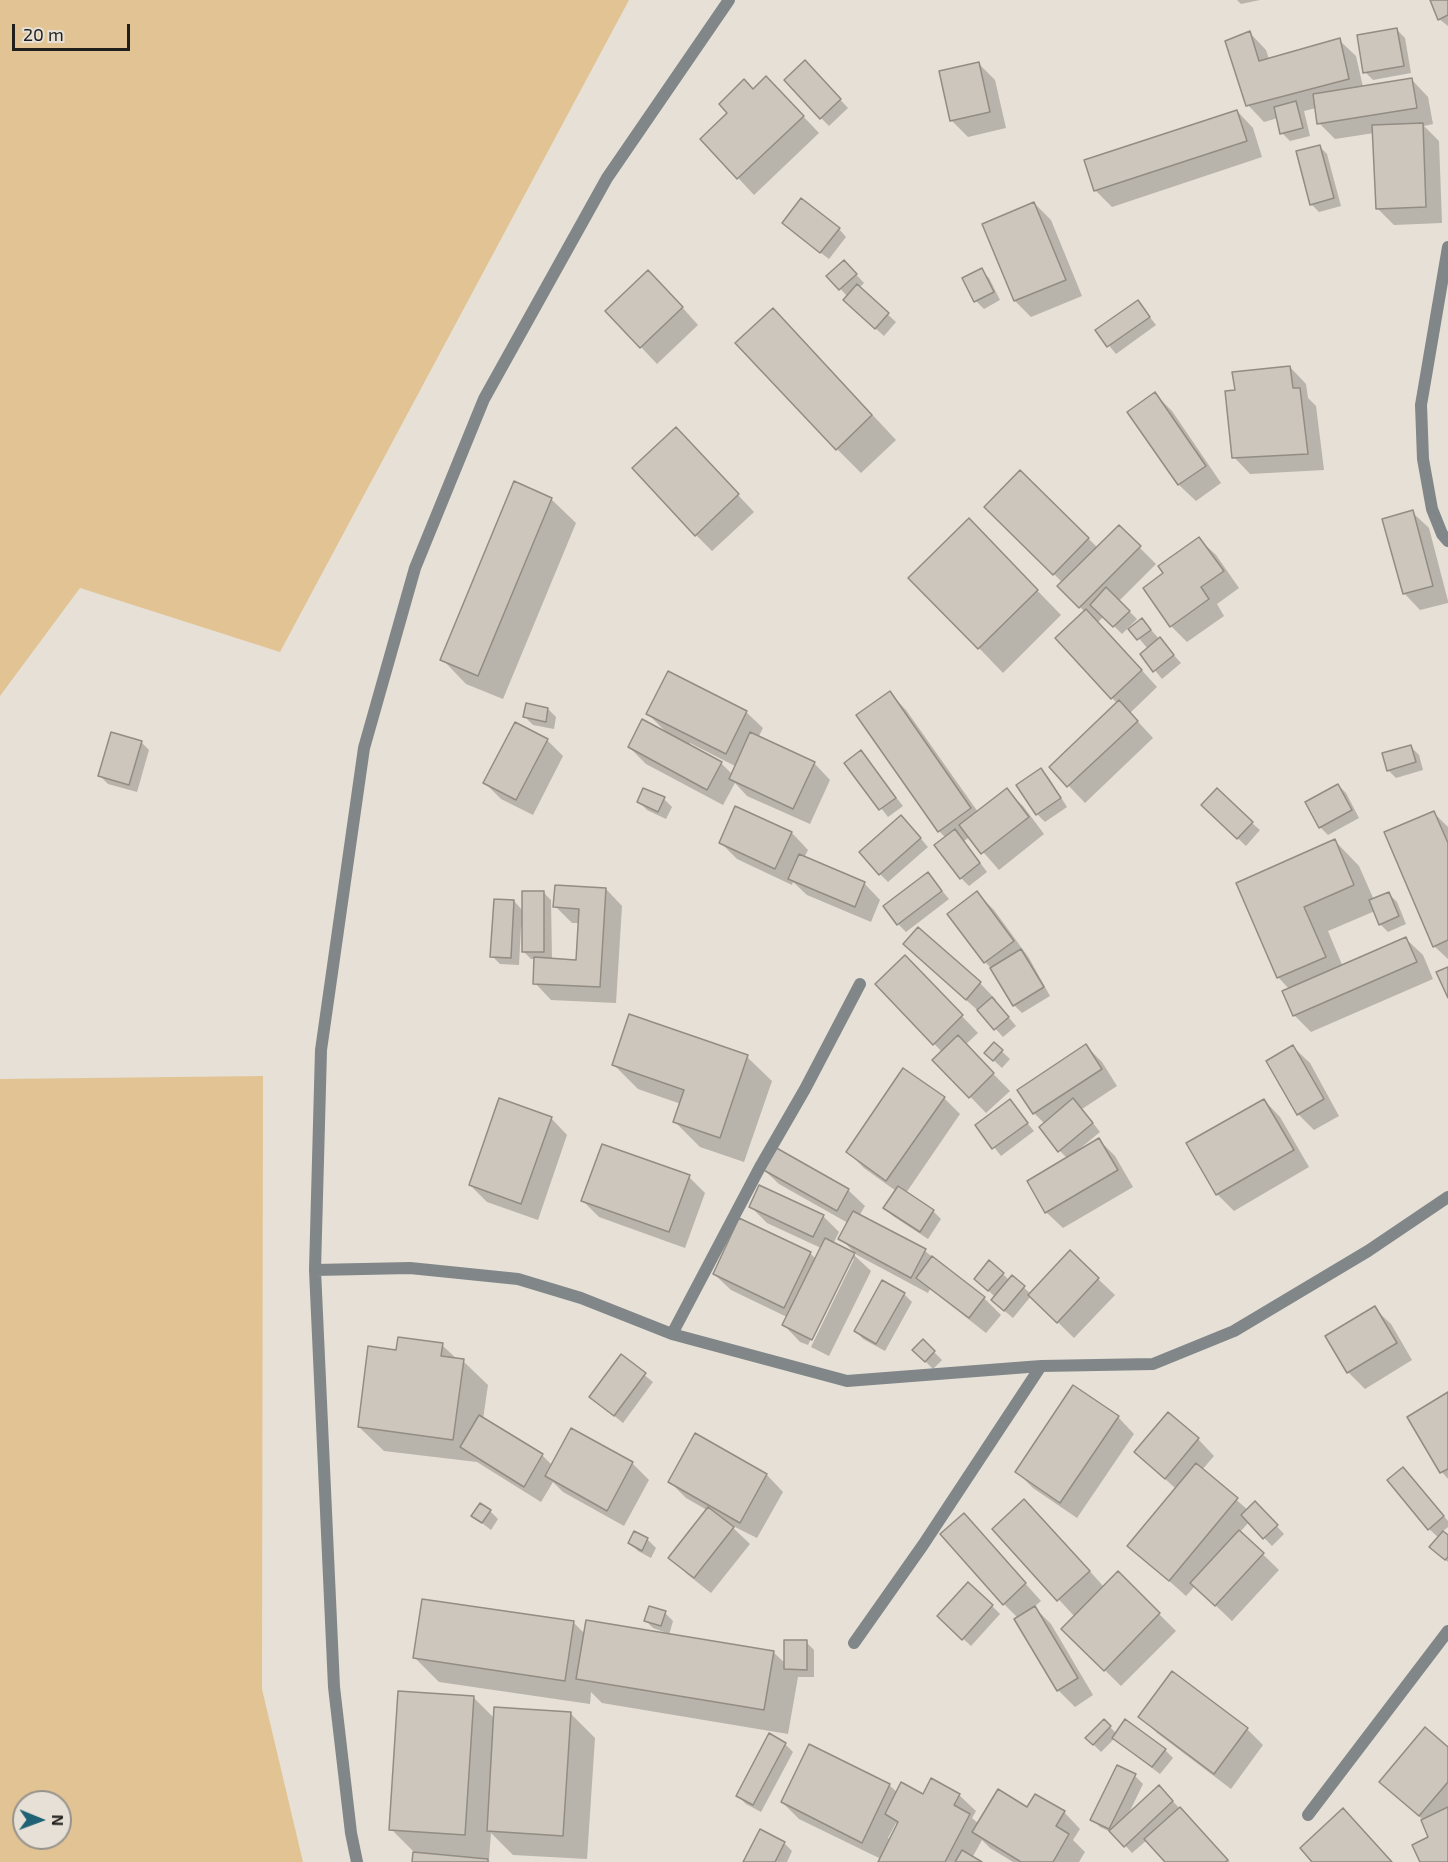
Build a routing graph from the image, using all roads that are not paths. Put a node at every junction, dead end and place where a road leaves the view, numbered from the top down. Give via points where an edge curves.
1 (729, 0) edge
2 (1448, 247) edge
3 (1448, 541) edge
4 (860, 984) dead end
5 (1448, 1197) edge
6 (315, 1270) junction
7 (672, 1334) junction
8 (1041, 1366) junction
9 (1448, 1631) edge
10 (854, 1643) dead end
11 (1308, 1815) dead end
12 (357, 1862) edge

1 - 6 street via 608,178 484,399 415,568 364,748 322,1039
2 - 3 street via 1421,405 1423,459 1432,509
4 - 7 street
5 - 8 street via 1368,1251 1234,1331 1153,1364
6 - 7 street via 410,1268 518,1279 581,1298
6 - 12 street via 334,1687
7 - 8 street via 847,1381
8 - 10 street
9 - 11 street

